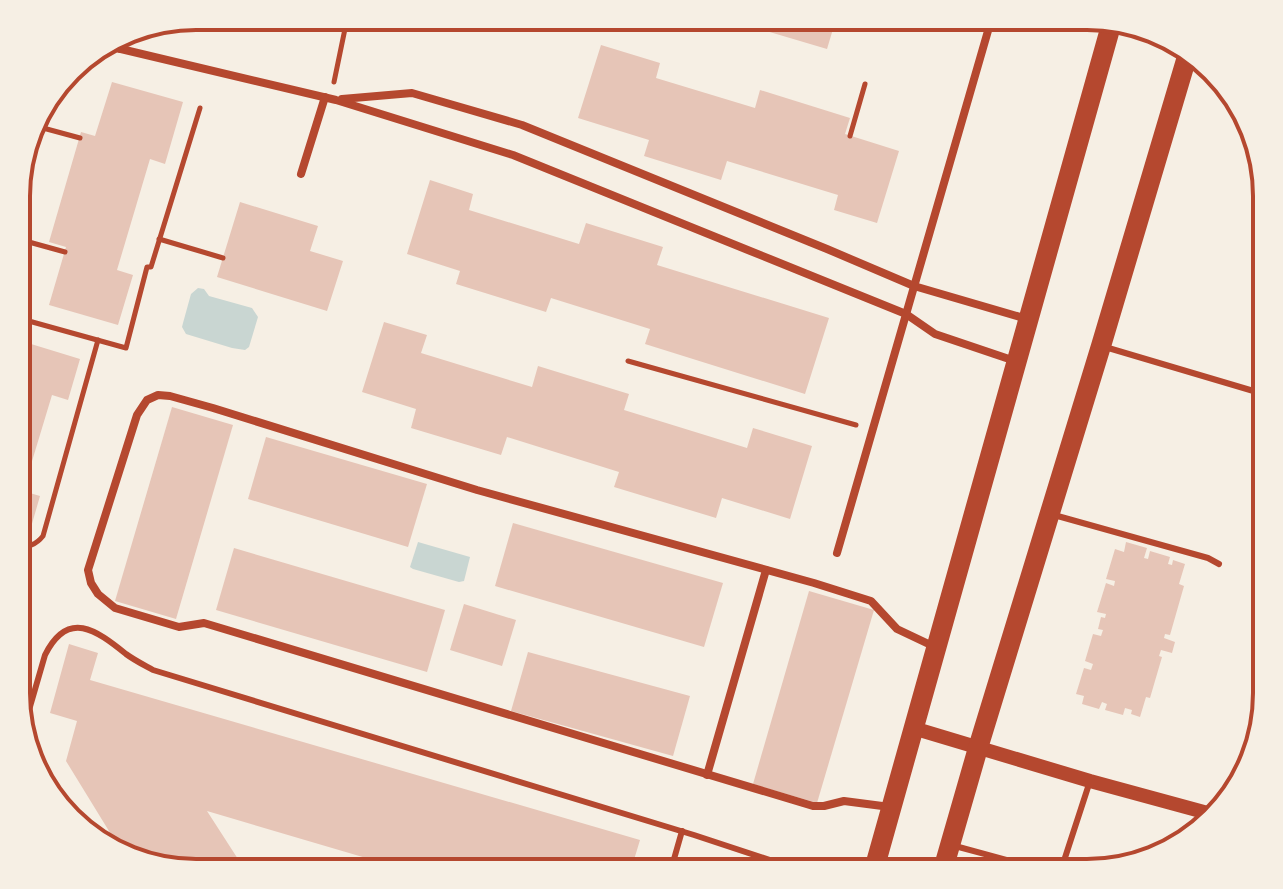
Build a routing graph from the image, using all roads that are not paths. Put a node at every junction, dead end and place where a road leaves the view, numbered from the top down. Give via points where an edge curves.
1 (988, 30) edge
2 (1109, 32) edge
3 (120, 49) edge
4 (1185, 62) edge
5 (325, 97) junction
6 (336, 100) junction
7 (301, 174) dead end
8 (914, 286) junction
9 (906, 314) junction
10 (1028, 320) junction
11 (1101, 346) junction
12 (1016, 362) junction
13 (1253, 391) edge
14 (1050, 514) junction
15 (837, 553) dead end
16 (1219, 564) dead end
17 (766, 570) junction
18 (936, 648) junction
19 (30, 706) edge
20 (913, 728) junction
21 (978, 748) junction
22 (707, 775) junction
23 (1090, 781) junction
24 (891, 808) junction
25 (1202, 812) edge
26 (682, 831) junction
27 (950, 845) junction
28 (674, 859) edge
29 (767, 859) edge
30 (877, 859) edge
31 (946, 859) edge
32 (1002, 859) edge
33 (1063, 859) edge

1 - 8 street
2 - 10 main road
3 - 5 street
4 - 11 main road
5 - 6 street
5 - 7 street
6 - 8 street via 412,93 522,125
6 - 9 street via 513,155
8 - 9 street
8 - 10 street
9 - 12 street via 935,334
9 - 15 street
10 - 12 main road
11 - 13 lane
11 - 14 main road
12 - 18 main road
14 - 16 lane
14 - 21 main road
17 - 18 street via 871,601 897,629
17 - 22 street
17 - 22 street via 158,395 137,415 88,570 98,594 115,608 179,627 204,623
18 - 20 main road
19 - 26 lane via 49,646 61,633 80,628 110,640 153,670
20 - 21 street
20 - 24 main road
21 - 23 street
21 - 27 main road
22 - 24 street via 813,806 844,801
23 - 25 street
23 - 33 lane
24 - 30 main road
26 - 28 lane
26 - 29 lane
27 - 31 main road
27 - 32 lane

